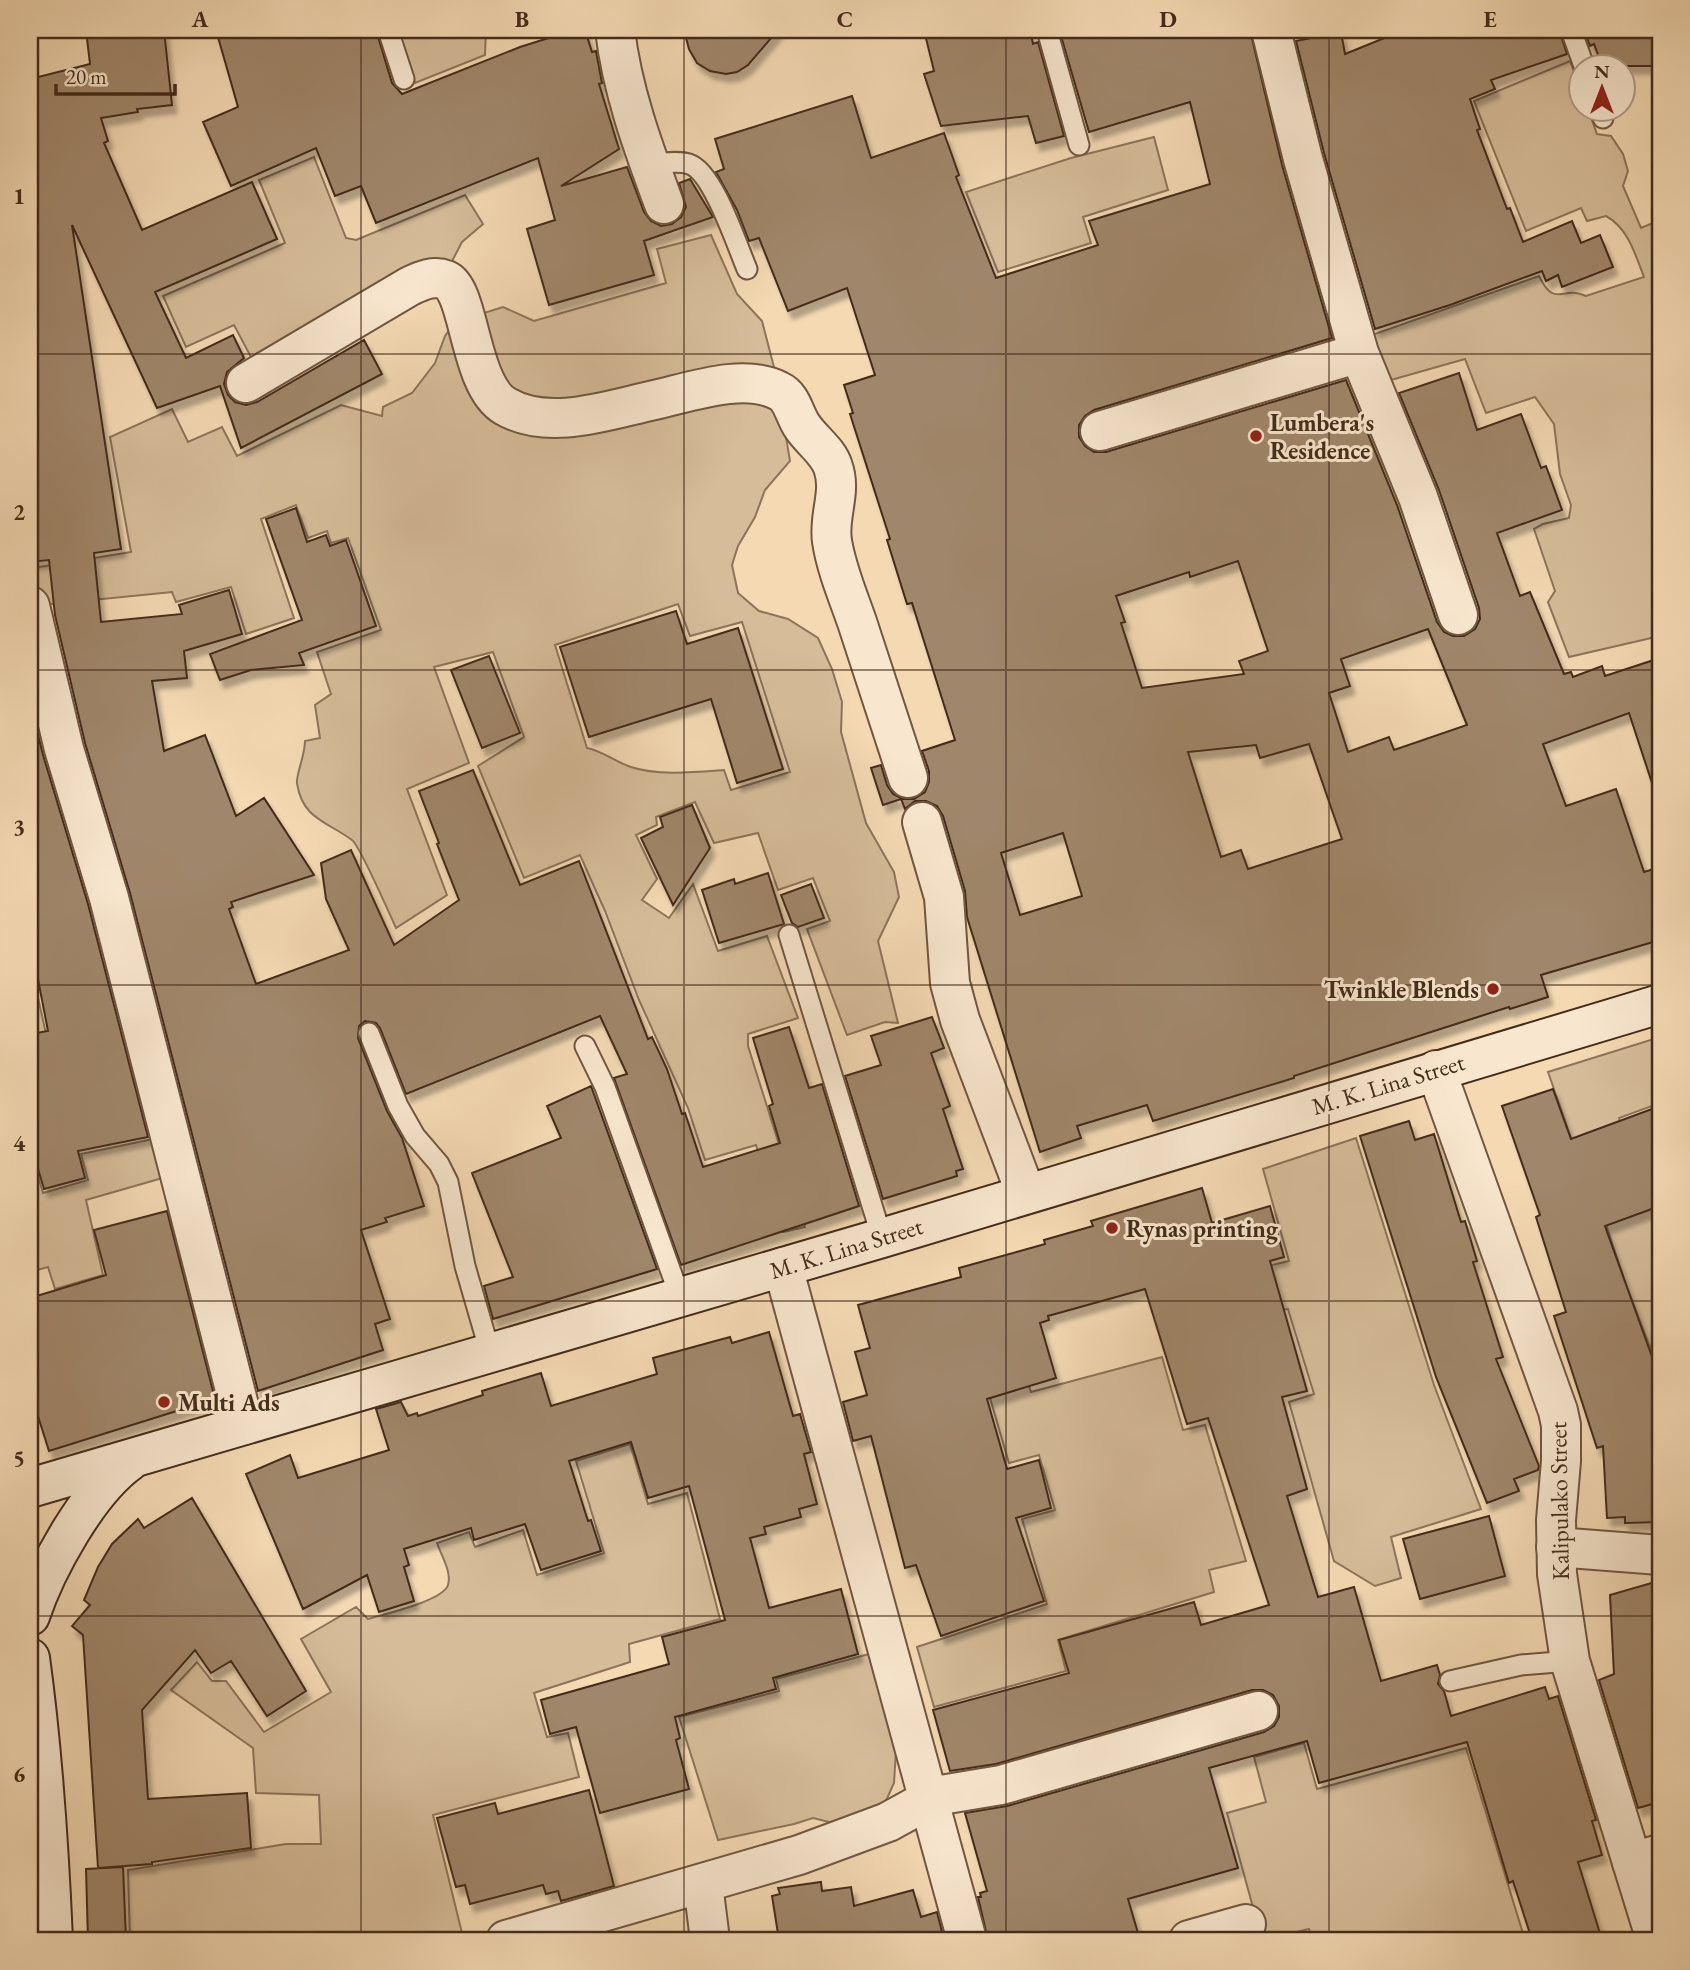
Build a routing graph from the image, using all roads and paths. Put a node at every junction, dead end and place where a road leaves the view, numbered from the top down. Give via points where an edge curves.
1 (388, 30) edge
2 (615, 30) edge
3 (1047, 30) edge
4 (1271, 30) edge
5 (1571, 30) edge
6 (1579, 52) edge
7 (404, 79) dead end
8 (1079, 145) dead end
9 (649, 164) junction
10 (664, 204) dead end
11 (747, 269) dead end
12 (1359, 353) junction
13 (246, 383) dead end
14 (1100, 432) dead end
15 (30, 606) edge
16 (1458, 615) dead end
17 (908, 778) dead end
18 (922, 822) dead end
19 (789, 935) dead end
20 (1660, 1004) edge
21 (369, 1033) dead end
22 (585, 1046) dead end
23 (1436, 1070) junction
24 (1026, 1194) junction
25 (882, 1238) junction
26 (783, 1267) junction
27 (680, 1297) junction
28 (491, 1352) junction
29 (244, 1425) junction
30 (142, 1455) junction
31 (30, 1488) edge
32 (1556, 1547) junction
33 (1660, 1555) edge
34 (30, 1616) edge
35 (30, 1658) edge
36 (1570, 1661) junction
37 (1450, 1681) dead end
38 (1258, 1711) dead end
39 (927, 1800) junction
40 (1646, 1858) edge
41 (703, 1884) junction
42 (1246, 1924) dead end
43 (53, 1940) edge
44 (506, 1940) edge
45 (710, 1940) edge
46 (967, 1940) edge
47 (1189, 1940) edge
48 (1656, 1940) edge

1 - 7 lane
2 - 9 street via 619,64
3 - 8 lane
4 - 12 street
5 - 6 lane
9 - 10 street
9 - 11 lane via 680,162 696,168 711,187
12 - 14 street
12 - 16 street via 1418,497
13 - 17 street via 410,286 433,278 447,281 455,289 491,394 519,412 580,416 736,383 783,392 834,468 832,540
15 - 29 street
18 - 24 street via 944,897 950,983 960,1020
19 - 25 lane
20 - 23 street, M. K. Lina Street
21 - 28 lane via 398,1106 448,1182 465,1266
22 - 27 lane via 605,1087
23 - 24 street, M. K. Lina Street
23 - 32 street, Kalipulako Street via 1558,1411
24 - 25 street, M. K. Lina Street
25 - 26 street, M. K. Lina Street
26 - 27 street, M. K. Lina Street
26 - 39 street
27 - 28 street, M. K. Lina Street
28 - 29 street, M. K. Lina Street
29 - 30 street, M. K. Lina Street
30 - 31 street, M. K. Lina Street
30 - 34 street via 117,1471 83,1513 44,1579
32 - 33 street
32 - 36 street, Kalipulako Street
35 - 43 street
36 - 37 lane via 1521,1665
36 - 40 street, Kalipulako Street
38 - 39 street via 1001,1785
39 - 41 street via 835,1843
39 - 46 street
40 - 48 street, Kalipulako Street
41 - 44 street
41 - 45 street
42 - 47 street

